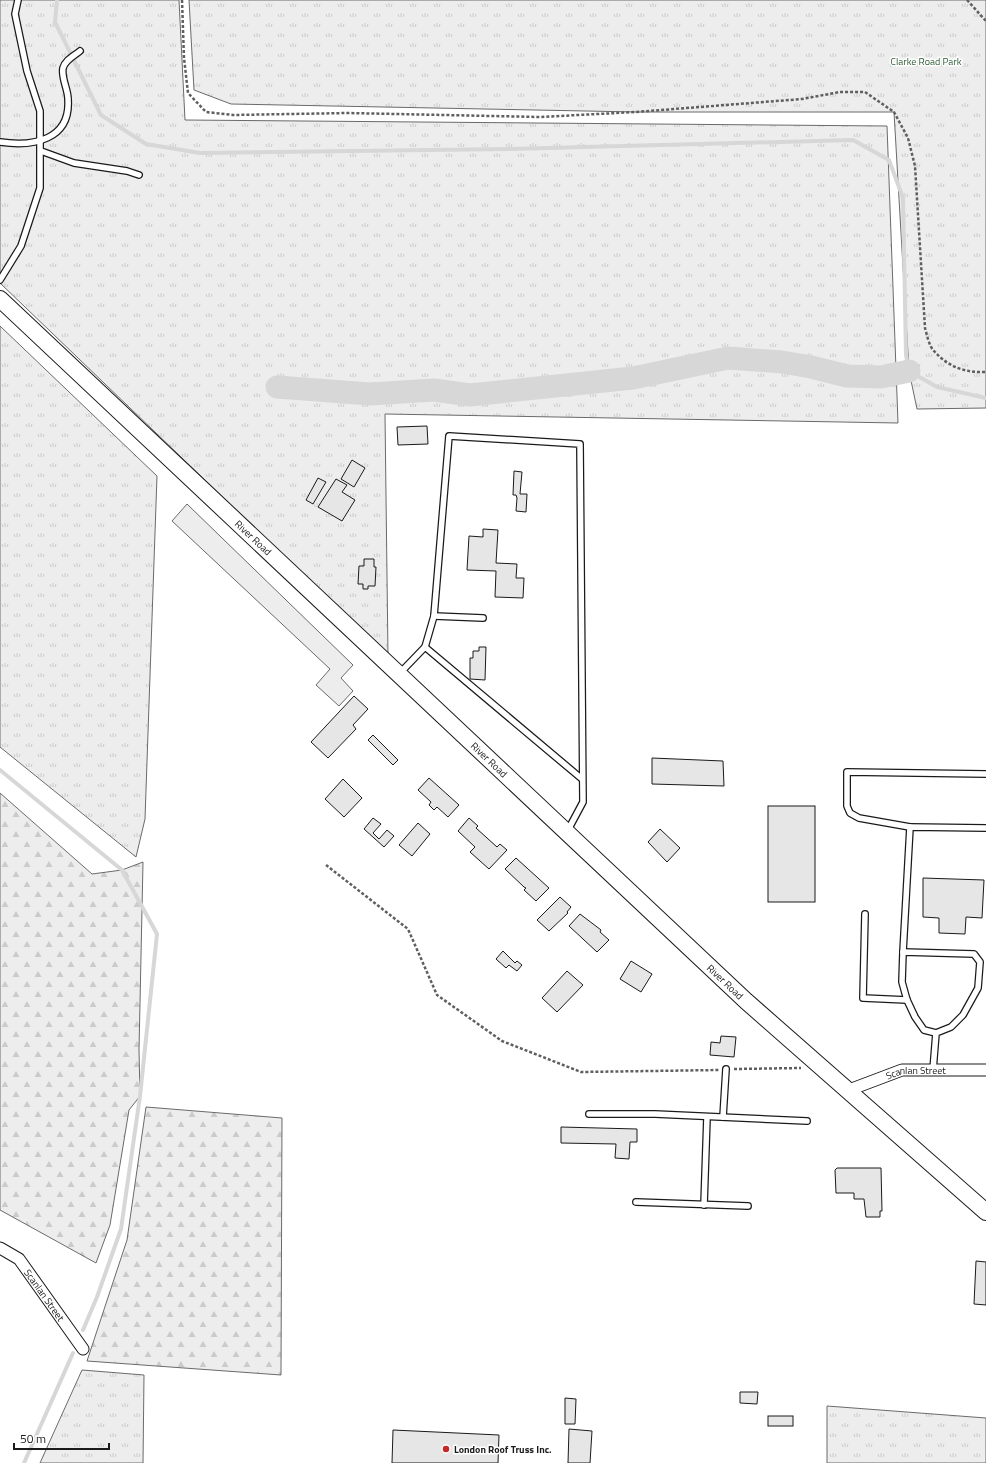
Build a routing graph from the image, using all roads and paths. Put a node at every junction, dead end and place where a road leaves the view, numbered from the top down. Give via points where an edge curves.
1 (18, 0) edge
2 (182, 0) edge
3 (967, 0) edge
4 (986, 21) edge
5 (79, 53) dead end
6 (40, 141) junction
7 (0, 142) edge
8 (40, 151) junction
9 (139, 175) dead end
10 (0, 280) edge
11 (0, 299) edge
12 (986, 372) edge
13 (434, 616) junction
14 (483, 618) dead end
15 (425, 647) junction
16 (399, 674) junction
17 (986, 774) edge
18 (582, 779) junction
19 (910, 827) junction
20 (986, 828) edge
21 (567, 832) junction
22 (326, 865) dead end
23 (865, 914) dead end
24 (904, 952) junction
25 (983, 962) edge
26 (907, 1000) junction
27 (936, 1034) junction
28 (824, 1068) junction
29 (726, 1070) junction
30 (933, 1070) junction
31 (986, 1070) edge
32 (849, 1090) junction
33 (589, 1114) dead end
34 (707, 1117) junction
35 (723, 1117) junction
36 (807, 1121) dead end
37 (636, 1202) dead end
38 (704, 1205) junction
39 (748, 1206) dead end
40 (986, 1212) edge
41 (0, 1248) edge
42 (84, 1349) dead end

1 - 6 lane via 15,14 27,71 40,111
2 - 12 path via 188,93 206,112 233,115 348,113 540,117 636,112 802,99 840,92 865,92 894,112 908,138 915,166 925,328 933,351 955,368
3 - 4 path
5 - 6 lane via 71,58 63,69 68,96 67,119 59,131
6 - 7 lane
6 - 8 lane
8 - 9 lane via 74,163
8 - 10 lane via 40,188 21,246
11 - 16 street, River Road
13 - 14 lane
13 - 15 lane
13 - 18 lane via 449,436 580,444
15 - 16 lane
15 - 18 lane
16 - 21 street, River Road
17 - 19 lane via 847,772 847,806 850,813 859,818
18 - 21 lane via 582,802
19 - 20 lane
19 - 24 lane
21 - 28 street, River Road via 746,1001
22 - 29 path via 408,929 437,995 502,1041 581,1072
23 - 26 lane via 863,998
24 - 25 lane via 974,954
24 - 26 lane via 902,982
25 - 27 lane via 978,988 963,1015 950,1027
26 - 27 lane via 924,1030
27 - 30 lane
28 - 29 path
28 - 32 street, River Road
29 - 35 lane
30 - 31 street, Scanlan Street
30 - 32 street, Scanlan Street via 902,1070
32 - 40 street, River Road
33 - 34 lane
34 - 35 lane
34 - 38 lane
35 - 36 lane
37 - 38 lane
38 - 39 lane
41 - 42 street, Scanlan Street via 19,1260

